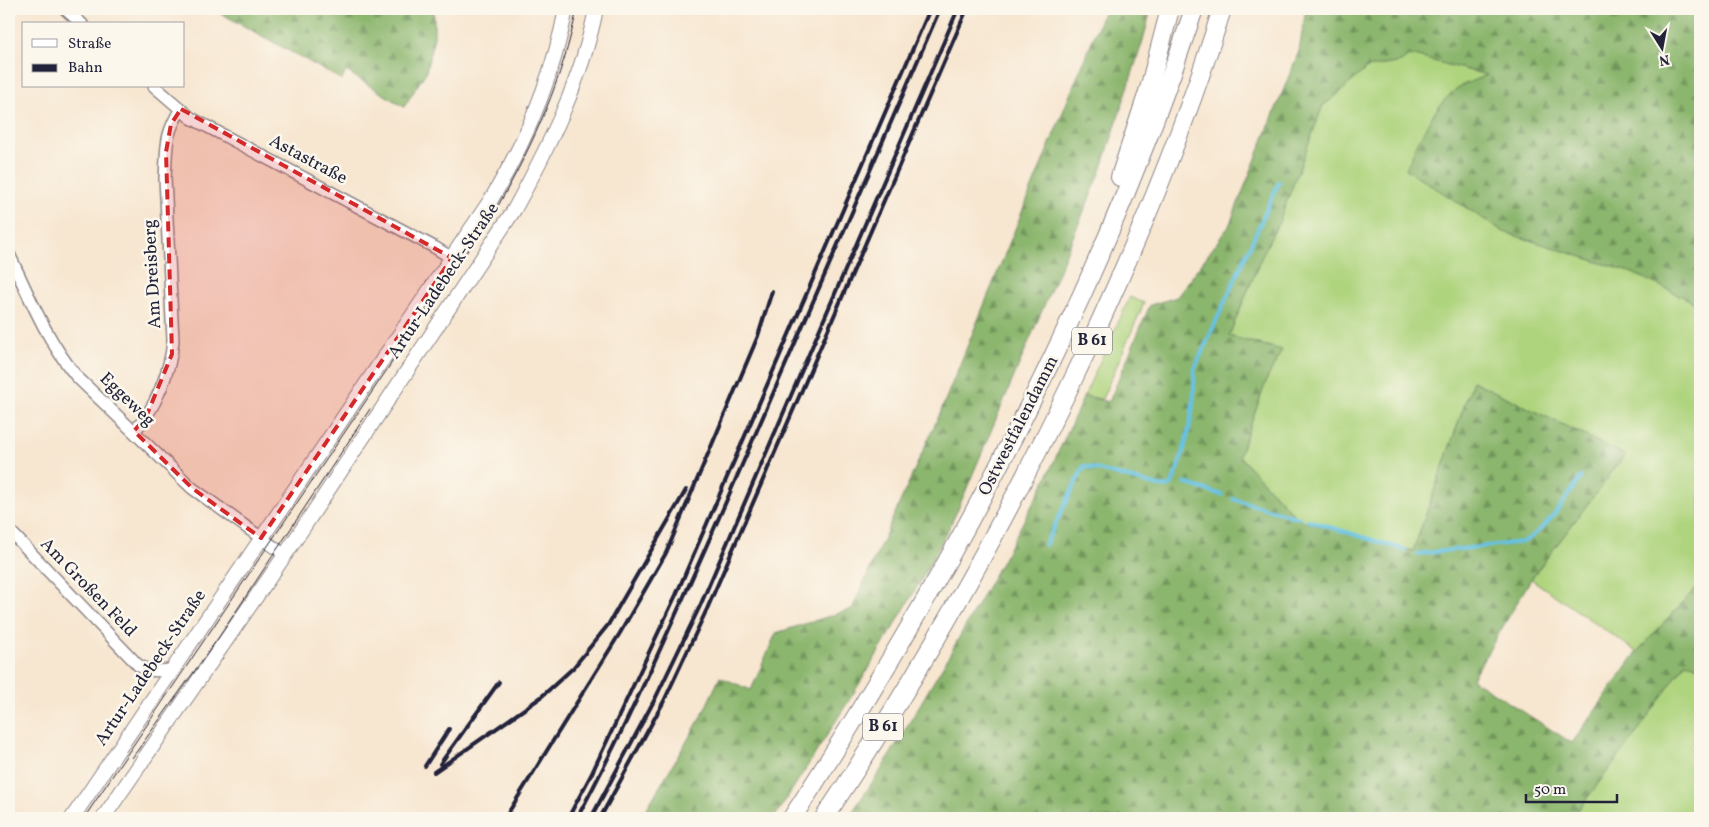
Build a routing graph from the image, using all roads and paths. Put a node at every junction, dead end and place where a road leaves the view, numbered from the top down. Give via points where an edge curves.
1 (65, 9) edge
2 (566, 9) edge
3 (596, 9) edge
4 (1170, 9) edge
5 (1194, 9) edge
6 (1222, 9) edge
7 (1226, 9) edge
8 (80, 22) edge
9 (1214, 34) junction
10 (156, 88) edge
11 (181, 109) junction
12 (9, 254) edge
13 (452, 258) junction
14 (134, 431) junction
15 (976, 510) junction
16 (9, 532) edge
17 (261, 538) junction
18 (285, 555) junction
19 (173, 669) junction
20 (72, 818) edge
21 (103, 818) edge
22 (792, 818) edge
23 (824, 818) edge

1 - 8 street
2 - 13 street, Artur-Ladebeck-Straße via 548,78 519,149 492,198
3 - 18 street, Artur-Ladebeck-Straße via 582,64 566,104 514,210
4 - 15 highway, B 61 via 1149,89 1096,239 996,454
5 - 15 highway, Ostwestfalendamm / B 61 via 1142,152 1070,322
6 - 9 highway, Ostwestfalendamm / B 61
7 - 9 highway
9 - 23 highway, Ostwestfalendamm / B 61 via 1130,254 1028,474 940,634
10 - 11 street, Astastraße
11 - 13 street, Astastraße via 210,129
11 - 14 street, Am Dreisberg via 168,134 165,178 172,354 168,372 146,417
12 - 14 street, Eggeweg via 65,362
13 - 17 street, Artur-Ladebeck-Straße
14 - 17 street, Eggeweg via 192,488
15 - 22 highway, Ostwestfalendamm / B 61 via 841,743
16 - 19 street, Am Großen Feld via 134,661 148,670
17 - 18 street
17 - 19 street, Artur-Ladebeck-Straße
18 - 21 street, Artur-Ladebeck-Straße
19 - 20 street, Artur-Ladebeck-Straße

